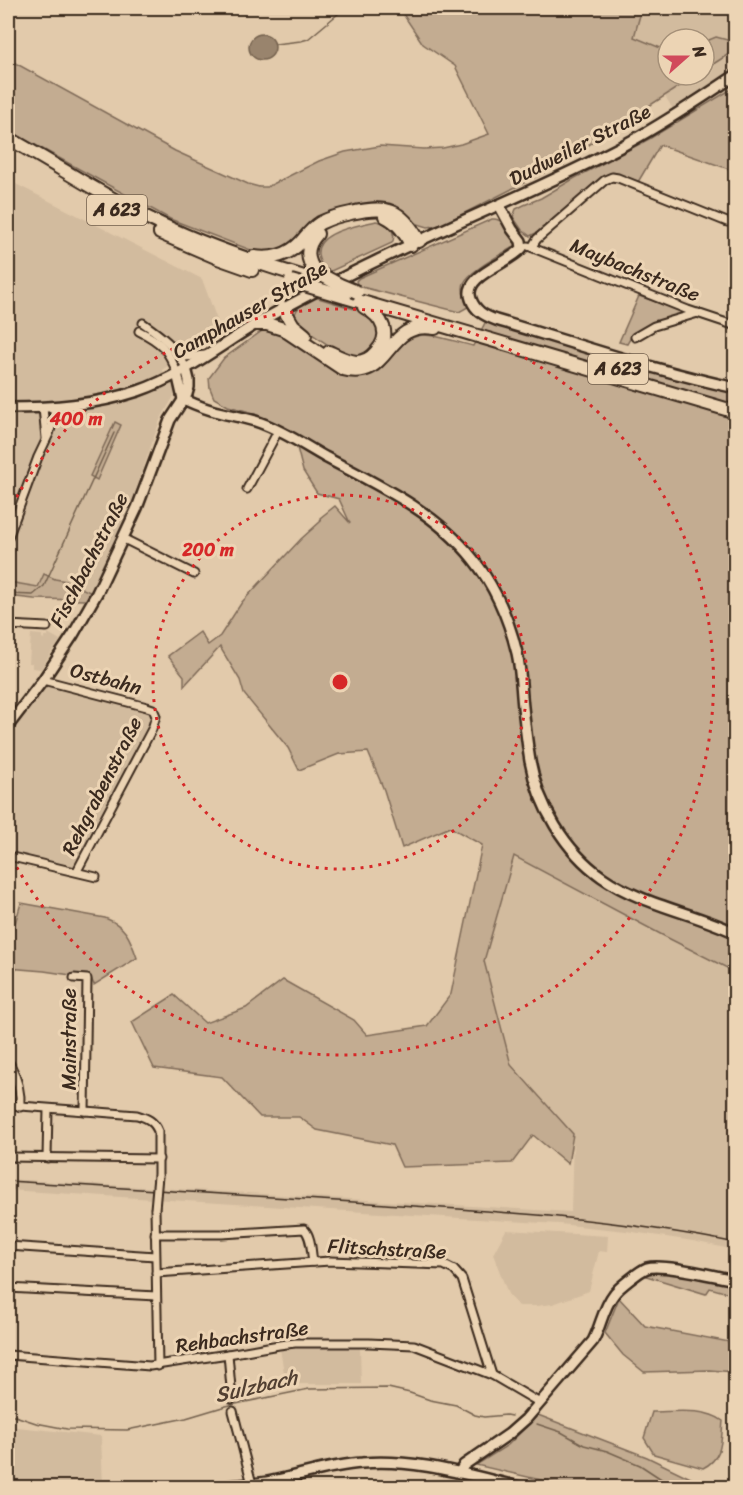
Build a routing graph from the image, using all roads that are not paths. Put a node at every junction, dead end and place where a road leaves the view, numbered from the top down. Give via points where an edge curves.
1 (735, 75) edge
2 (8, 138) edge
3 (8, 147) edge
4 (499, 205) junction
5 (735, 222) edge
6 (415, 243) junction
7 (527, 246) junction
8 (222, 250) junction
9 (356, 294) junction
10 (280, 310) junction
11 (698, 313) junction
12 (143, 323) dead end
13 (256, 324) junction
14 (735, 326) edge
15 (283, 329) junction
16 (139, 331) dead end
17 (465, 333) junction
18 (635, 337) dead end
19 (176, 350) junction
20 (208, 355) junction
21 (186, 368) junction
22 (177, 373) junction
23 (735, 388) edge
24 (183, 399) junction
25 (735, 404) edge
26 (54, 407) junction
27 (8, 408) edge
28 (43, 408) junction
29 (735, 412) edge
30 (278, 430) junction
31 (46, 438) junction
32 (247, 489) dead end
33 (8, 538) edge
34 (124, 539) junction
35 (194, 573) dead end
36 (8, 625) edge
37 (47, 627) dead end
38 (43, 680) junction
39 (156, 716) joint
40 (8, 726) edge
41 (8, 856) edge
42 (77, 871) junction
43 (96, 876) dead end
44 (735, 933) edge
45 (74, 978) dead end
46 (8, 1063) edge
47 (8, 1106) edge
48 (20, 1107) junction
49 (48, 1109) junction
50 (85, 1111) junction
51 (8, 1157) edge
52 (47, 1158) junction
53 (159, 1159) junction
54 (155, 1234) junction
55 (8, 1246) edge
56 (155, 1256) junction
57 (313, 1262) junction
58 (156, 1273) junction
59 (735, 1280) edge
60 (8, 1288) edge
61 (156, 1296) junction
62 (228, 1354) junction
63 (8, 1355) edge
64 (158, 1366) junction
65 (492, 1375) junction
66 (232, 1398) dead end
67 (540, 1403) junction
68 (233, 1411) dead end
69 (459, 1473) junction
70 (252, 1484) junction
71 (241, 1487) edge
72 (195, 1488) edge
73 (524, 1488) edge

1 - 4 street, Dudweiler Straße via 638,137
2 - 8 highway, A 623 via 148,218
3 - 9 highway, A 623, bridge via 181,243 291,281
4 - 6 street, Camphauser Straße
4 - 7 street
5 - 7 street via 612,177
6 - 8 highway via 412,227 404,219 390,210 377,208 323,222 294,248 274,257
6 - 9 highway, bridge via 386,216 370,215 319,232 310,243 308,257 313,268
6 - 10 street, Camphauser Straße
7 - 11 street, Maybachstraße
7 - 23 street via 471,285 472,303 480,312 496,320
8 - 9 highway, A 623, bridge
9 - 10 highway via 384,329 382,345 362,361 328,351 298,331
9 - 17 highway, A 623
9 - 25 highway, A 623
10 - 13 street, Camphauser Straße
10 - 15 highway
11 - 14 street, Maybachstraße
11 - 18 street via 654,326
12 - 19 street
13 - 15 highway
13 - 20 street, Camphauser Straße
15 - 17 highway, A 623 via 351,371 373,366 397,338 410,330 429,327
16 - 22 street via 162,345
17 - 29 highway, A 623
19 - 20 street via 185,357
19 - 21 street
20 - 21 street, Camphauser Straße
21 - 22 street, Camphauser Straße
21 - 24 street, Fischbachstraße via 189,387
22 - 24 street
22 - 26 street, Camphauser Straße via 136,392
24 - 30 street
24 - 34 street, Fischbachstraße via 170,420
26 - 28 street, Camphauser Straße
26 - 31 street
27 - 28 street, Camphauser Straße
28 - 31 street
30 - 32 street
30 - 44 street via 425,514 474,560 501,607 518,655 530,761 541,798 570,848 604,879 637,897
31 - 33 street
34 - 35 street
34 - 38 street, Fischbachstraße via 73,635
36 - 37 street
38 - 39 street, Ostbahn via 147,707
38 - 40 street, Fischbachstraße
39 - 42 street, Rehgrabenstraße
41 - 42 street, Rehgrabenstraße
42 - 43 street, Rehgrabenstraße
45 - 50 street, Mainstraße via 87,979
46 - 48 street via 16,1079
47 - 48 street
48 - 49 street
49 - 50 street
49 - 52 street
50 - 53 street via 137,1115 151,1120 158,1131
51 - 52 street
52 - 53 street
53 - 54 street, bridge
54 - 56 street
54 - 57 street, Flitschstraße via 304,1229
55 - 56 street
56 - 58 street
57 - 58 street, Flitschstraße
57 - 65 street, Flitschstraße via 444,1265 454,1270 462,1279
58 - 61 street
59 - 67 street via 665,1267 647,1268 614,1293 593,1341
60 - 61 street
61 - 64 street
62 - 64 street, Rehbachstraße
62 - 65 street, Rehbachstraße via 295,1343 408,1344
62 - 66 street
63 - 64 street, Rehbachstraße
65 - 67 street, Rehbachstraße
67 - 69 street via 509,1434
68 - 70 street
69 - 70 street via 415,1464 362,1463
69 - 73 street
70 - 71 street
71 - 72 street

